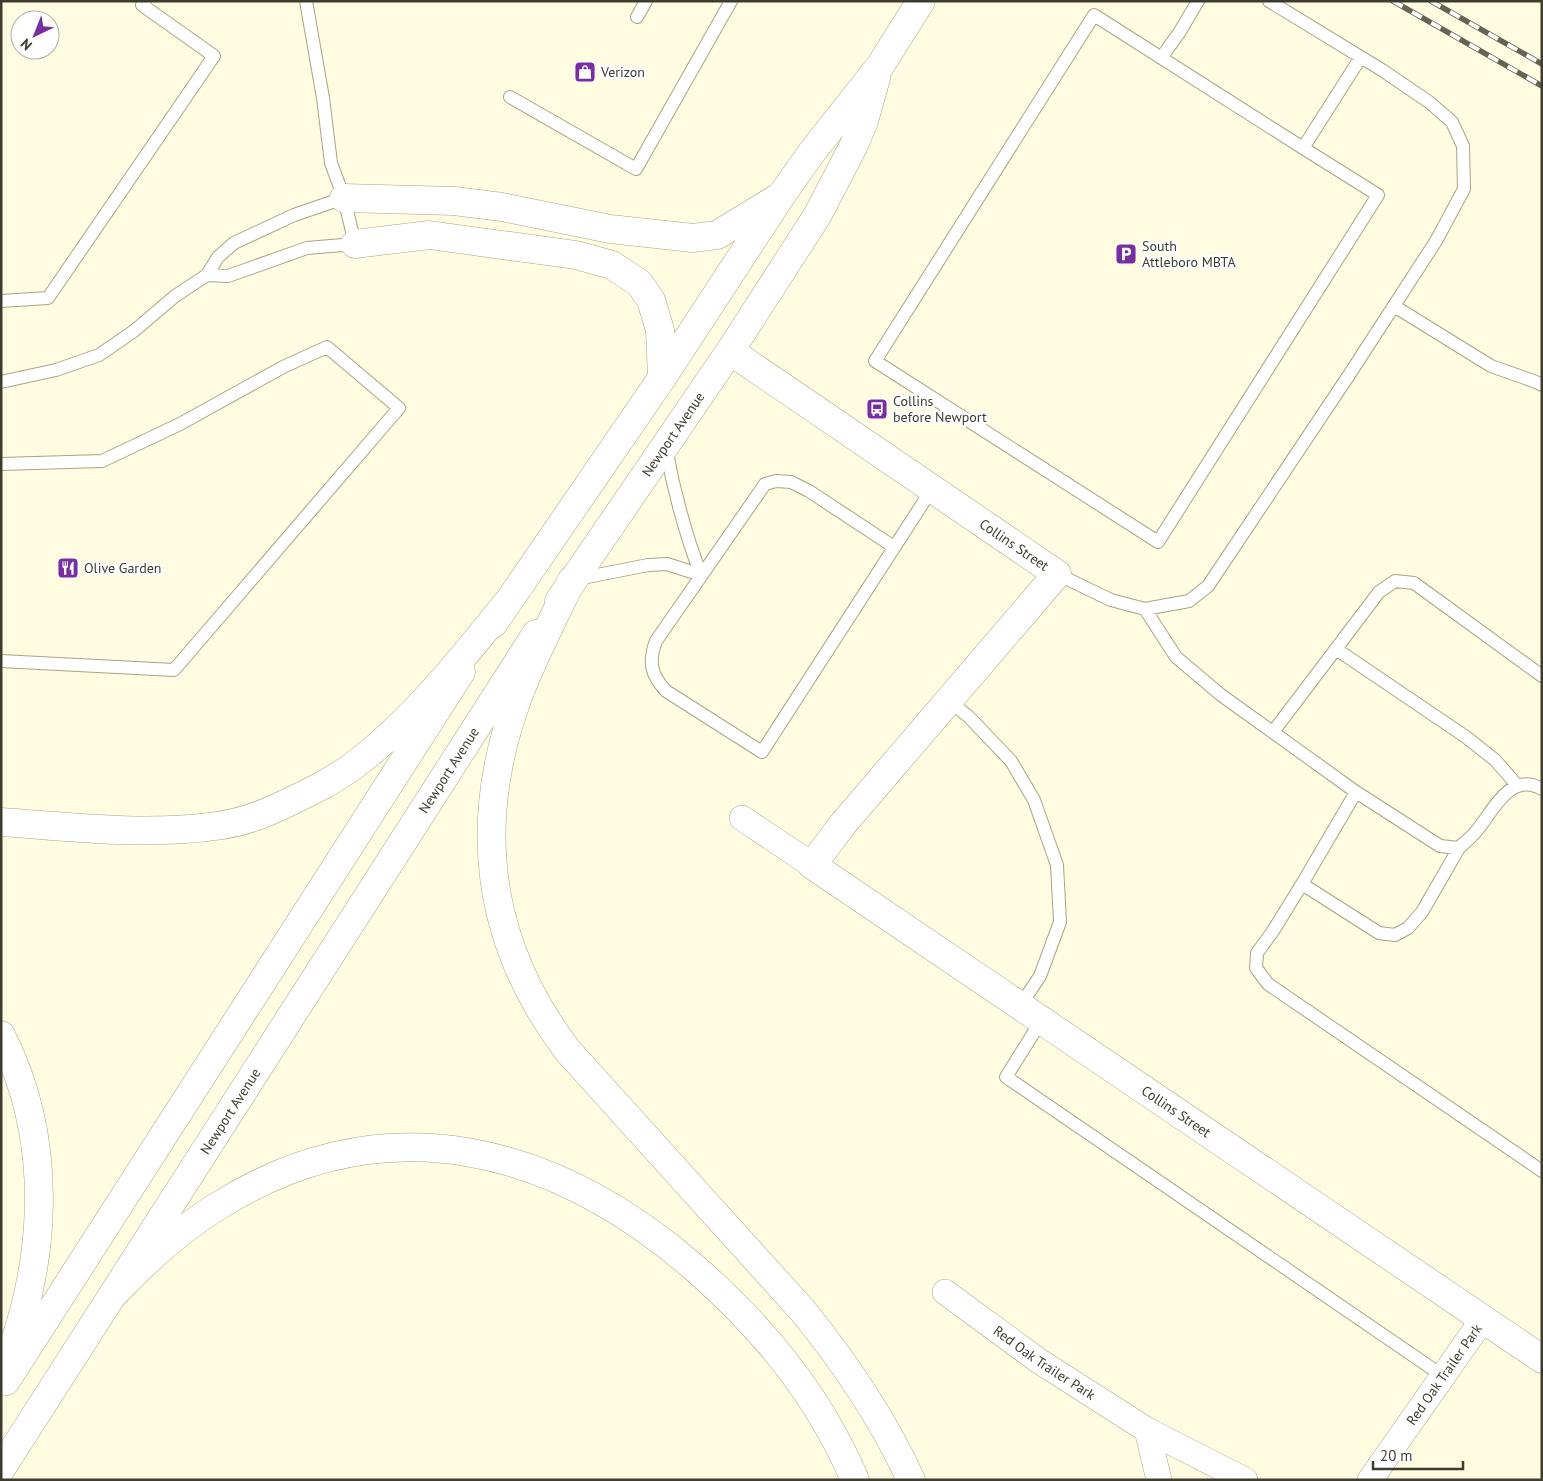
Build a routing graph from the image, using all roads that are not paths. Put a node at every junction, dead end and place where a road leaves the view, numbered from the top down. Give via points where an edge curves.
1 (145, 1) edge
2 (306, 1) edge
3 (646, 1) edge
4 (731, 1) edge
5 (921, 1) edge
6 (1198, 1) edge
7 (1269, 1) edge
8 (637, 17) dead end
9 (1361, 57) junction
10 (1161, 58) junction
11 (880, 66) junction
12 (510, 97) dead end
13 (1303, 148) junction
14 (781, 196) junction
15 (344, 198) junction
16 (356, 244) junction
17 (207, 275) junction
18 (1, 301) edge
19 (1394, 306) junction
20 (730, 351) junction
21 (662, 378) junction
22 (1, 382) edge
23 (1542, 385) edge
24 (666, 445) junction
25 (1, 464) edge
26 (932, 488) junction
27 (894, 547) junction
28 (1057, 574) junction
29 (701, 575) junction
30 (572, 580) junction
31 (506, 604) junction
32 (1144, 609) junction
33 (1336, 649) junction
34 (1, 661) edge
35 (1542, 676) edge
36 (948, 701) junction
37 (1274, 732) junction
38 (1517, 785) junction
39 (1542, 789) edge
40 (1356, 792) junction
41 (742, 818) dead end
42 (1, 822) edge
43 (1459, 848) junction
44 (812, 865) junction
45 (1302, 884) junction
46 (1031, 1014) junction
47 (1, 1035) edge
48 (1542, 1171) edge
49 (945, 1292) dead end
50 (112, 1296) junction
51 (1483, 1319) junction
52 (1542, 1359) edge
53 (1443, 1376) junction
54 (1, 1378) edge
55 (1, 1388) edge
56 (1146, 1430) junction
57 (1, 1468) edge
58 (855, 1480) edge
59 (911, 1480) edge
60 (1159, 1480) edge
61 (1245, 1480) edge
62 (1370, 1480) edge

1 - 18 lane via 142,5 214,56 48,298
2 - 15 lane via 331,162
3 - 8 lane
4 - 12 lane via 636,169
5 - 11 main road, Newport Avenue
6 - 10 lane
7 - 9 lane
9 - 13 lane
9 - 19 lane via 1435,107 1452,122 1463,146 1464,189 1436,241
10 - 13 lane
10 - 13 lane via 1094,15 875,361 1158,542 1378,195
11 - 14 main road, Newport Avenue
11 - 20 main road, Newport Avenue via 864,121 830,194
14 - 15 main road via 718,235 693,238 610,230 502,207 454,201
14 - 21 main road, Newport Avenue
15 - 16 lane
15 - 17 lane via 294,215 234,243 218,256
16 - 17 lane via 307,248 228,276
16 - 21 main road via 428,235 576,255 612,265 639,283 651,300 660,330
17 - 22 lane via 99,355 56,370
19 - 23 lane via 1491,366
19 - 32 lane via 1208,586 1189,600
20 - 24 main road, Newport Avenue
20 - 26 main road, Collins Street
21 - 31 main road, Newport Avenue
24 - 29 lane via 676,502
24 - 30 main road, Newport Avenue
25 - 34 lane via 102,461 327,347 399,408 174,670
26 - 27 lane
26 - 28 main road, Collins Street
27 - 29 lane via 809,492 791,482 776,481 765,484
27 - 29 lane via 762,752 666,691 652,669 656,641
28 - 32 lane via 1111,600
28 - 36 main road, Collins Street
29 - 30 lane via 667,564
30 - 50 main road, Newport Avenue
30 - 59 main road via 518,697 494,784 491,826 493,871 514,957 532,996 568,1051 826,1340 868,1401
31 - 42 main road via 462,658 375,748 329,782 280,806 218,826 168,831
31 - 55 main road, Newport Avenue
32 - 37 lane via 1176,657 1220,695
33 - 35 lane via 1379,592 1395,580 1414,583
33 - 37 lane
33 - 38 lane via 1466,736
36 - 44 main road, Collins Street
36 - 46 lane via 969,717 1011,761 1034,800 1058,865 1060,922 1040,976
37 - 40 lane
38 - 39 lane via 1533,784
38 - 43 lane via 1504,794 1477,831
40 - 43 lane via 1440,846
40 - 45 lane
41 - 44 street, Collins Street
43 - 45 lane via 1422,912 1408,928 1395,935 1379,933
44 - 46 main road, Collins Street
45 - 48 lane via 1257,953 1256,968 1268,984
46 - 51 main road, Collins Street
46 - 53 lane via 1006,1077
47 - 54 main road via 33,1120 40,1194 31,1281
49 - 56 street, Red Oak Trailer Park via 1039,1361
50 - 57 main road, Newport Avenue
50 - 58 main road via 146,1261 201,1217 250,1188 294,1169 351,1152 389,1148 455,1150 502,1160 568,1183 610,1207 670,1248 714,1285 796,1375 832,1430
51 - 52 main road, Collins Street
51 - 53 street, Red Oak Trailer Park
53 - 62 street, Red Oak Trailer Park
56 - 60 street
56 - 61 street, Red Oak Trailer Park

